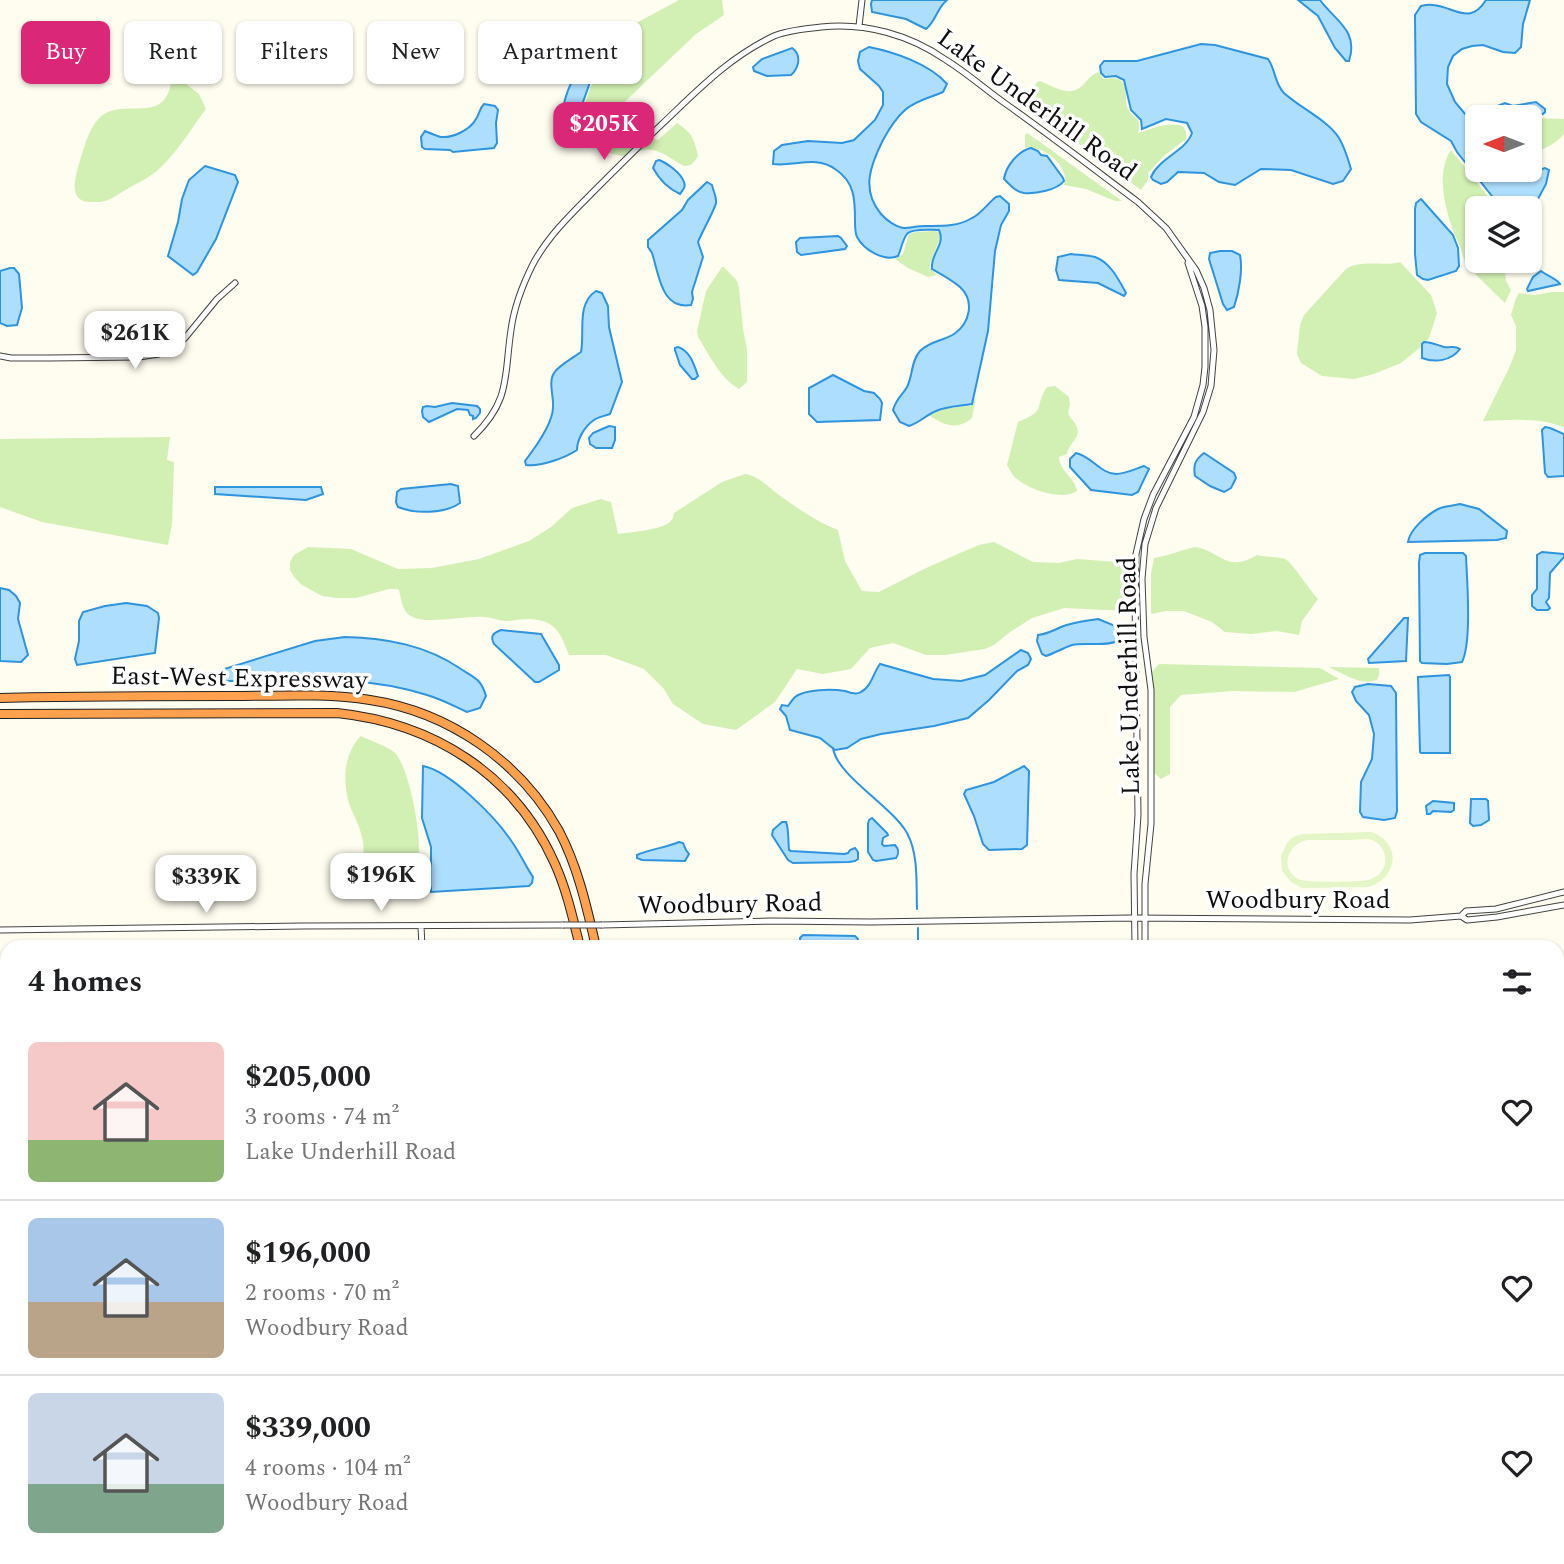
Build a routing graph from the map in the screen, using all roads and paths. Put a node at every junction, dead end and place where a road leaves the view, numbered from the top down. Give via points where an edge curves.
1 (862, 0) edge
2 (859, 26) junction
3 (1186, 257) junction
4 (235, 284) dead end
5 (0, 356) edge
6 (474, 436) dead end
7 (0, 695) edge
8 (0, 715) edge
9 (1564, 892) edge
10 (1564, 905) edge
11 (1461, 916) junction
12 (1134, 918) junction
13 (1145, 918) junction
14 (421, 926) junction
15 (0, 930) edge
16 (422, 940) edge
17 (578, 940) edge
18 (594, 940) edge
19 (1135, 940) edge
20 (1145, 940) edge

1 - 2 street
2 - 3 street, Lake Underhill Road via 908,39 946,59 1138,202 1166,228
2 - 6 street, Lake Underhill Road via 776,35 740,54 572,213 544,247 523,286 512,323 504,390 494,413
3 - 12 street, Lake Underhill Road via 1202,306 1205,367 1197,409 1153,495 1136,554
3 - 13 street, Lake Underhill Road via 1204,288 1214,350 1203,412 1156,508 1145,544 1142,579 1150,690 1150,824
4 - 5 street via 169,351 139,357
7 - 18 highway, East-West Expressway via 343,697 394,704 433,717 500,759 547,813 577,875
8 - 17 highway, East-West Expressway via 337,713 373,717 421,733 484,771 530,820 561,878
9 - 11 street, Woodbury Road via 1496,909 1466,911
10 - 11 street, Woodbury Road via 1487,918 1467,920
11 - 13 street, Woodbury Road via 1410,920
12 - 13 street, Woodbury Road
12 - 14 street, Woodbury Road, bridge
12 - 19 street, Lake Underhill Road
13 - 20 street, Lake Underhill Road
14 - 15 street, Woodbury Road
14 - 16 street

